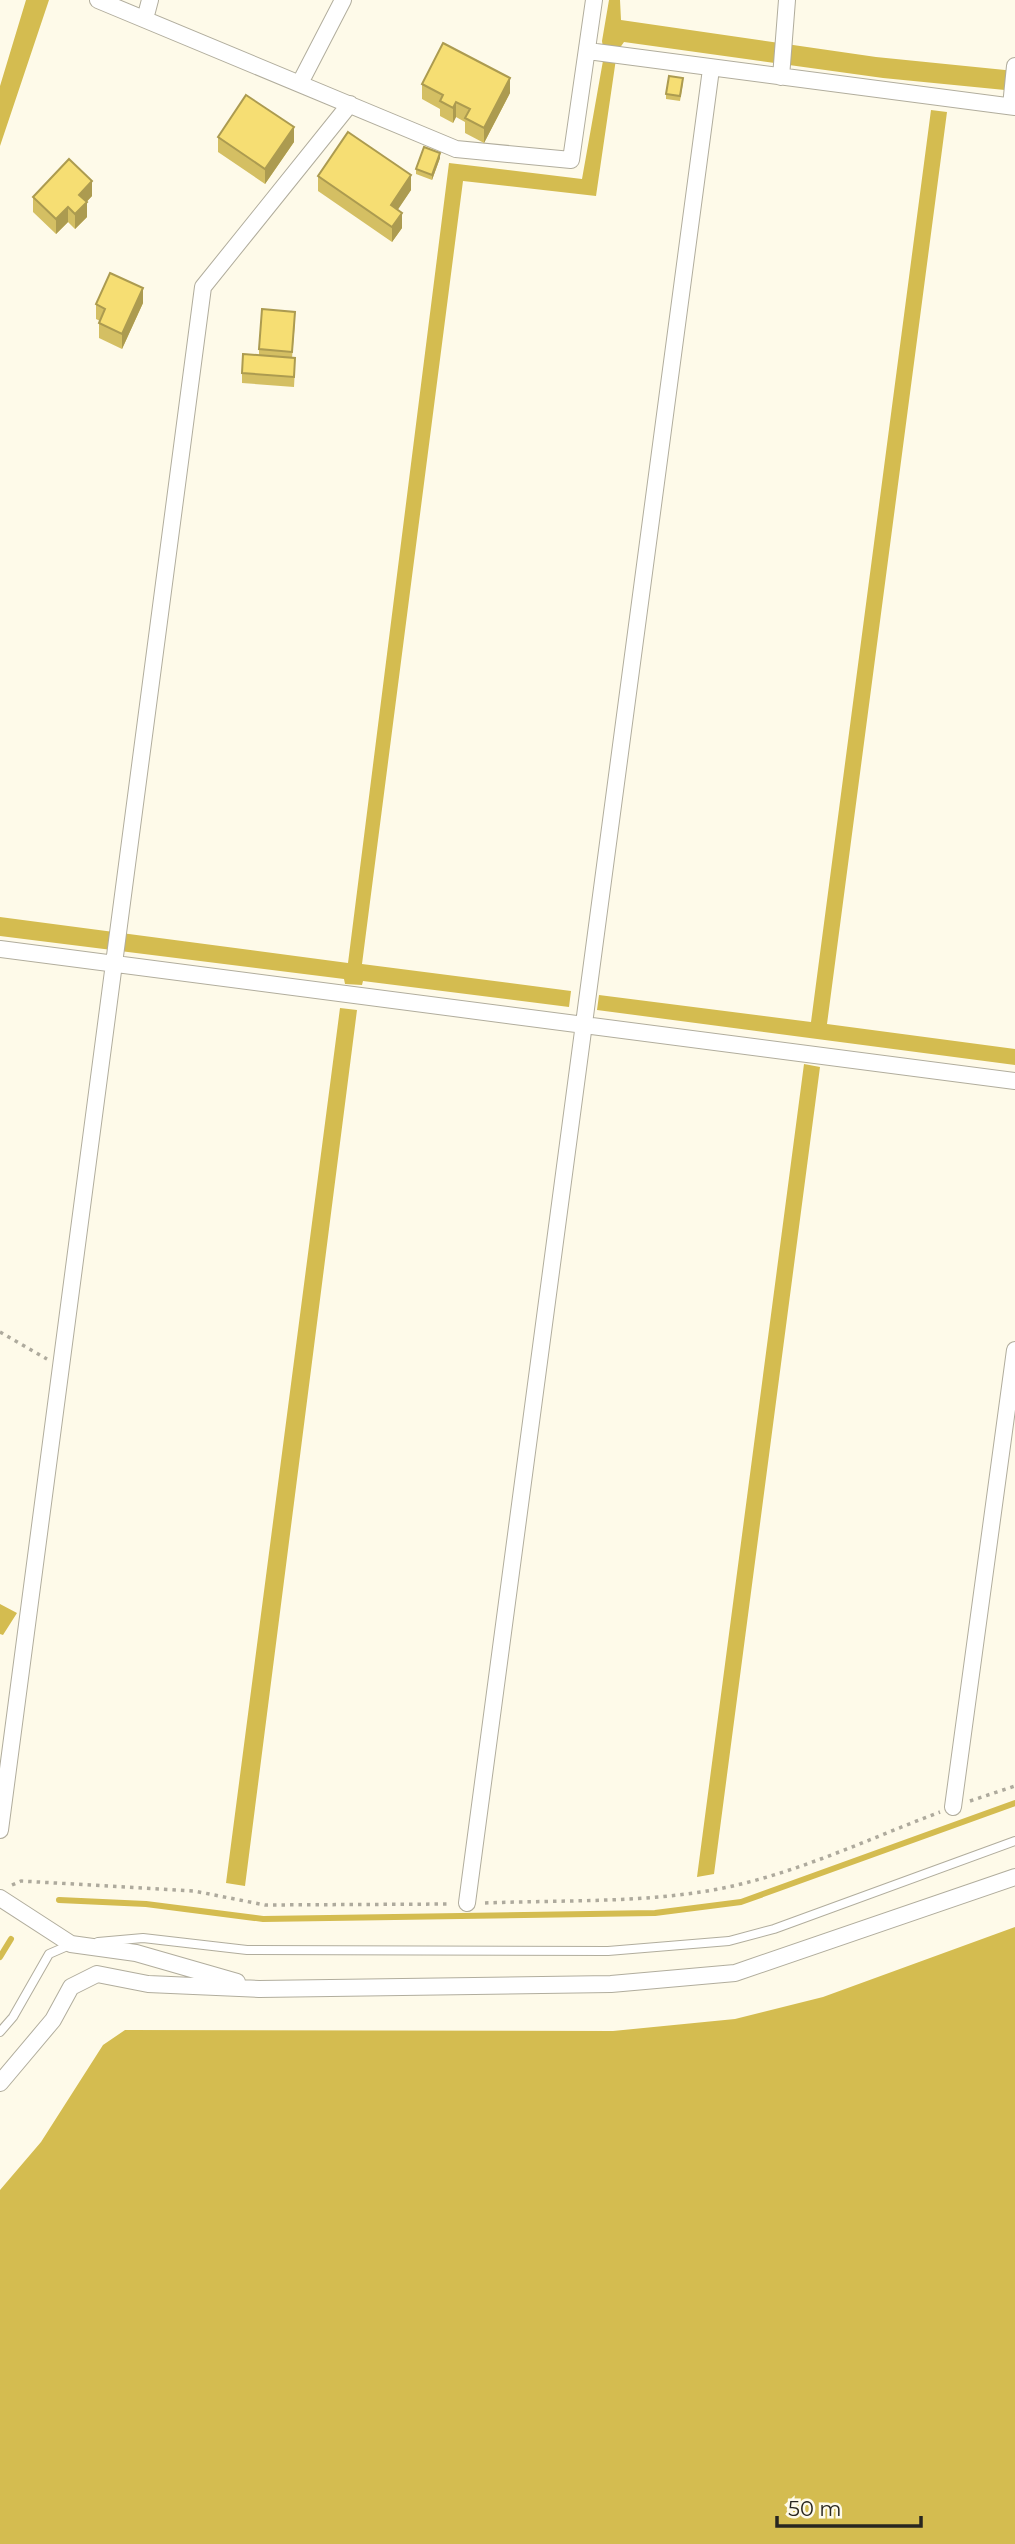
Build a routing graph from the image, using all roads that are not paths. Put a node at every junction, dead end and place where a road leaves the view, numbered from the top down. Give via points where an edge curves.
1 (98, 0) edge
2 (150, 0) edge
3 (343, 0) edge
4 (594, 0) edge
5 (787, 0) edge
6 (145, 19) junction
7 (593, 52) junction
8 (1015, 66) edge
9 (711, 69) junction
10 (781, 77) junction
11 (300, 83) junction
12 (1013, 103) edge
13 (351, 104) junction
14 (0, 949) edge
15 (114, 962) junction
16 (582, 1023) junction
17 (1015, 1081) edge
18 (1015, 1350) edge
19 (953, 1807) road end
20 (0, 1830) edge
21 (1015, 1841) edge
22 (1015, 1877) edge
23 (0, 1898) edge
24 (467, 1903) dead end
25 (71, 1944) junction
26 (259, 1989) junction
27 (0, 2032) edge
28 (0, 2083) edge

1 - 6 street
2 - 6 street
3 - 11 street
4 - 7 street
5 - 10 street
6 - 11 street
7 - 9 street
7 - 13 street via 571,160 457,149
8 - 12 street
9 - 10 street
9 - 16 street
10 - 12 street
11 - 13 street
13 - 15 street via 203,287
14 - 15 street
15 - 16 street
15 - 20 street
16 - 17 street
16 - 24 street
18 - 19 street
21 - 25 lane via 774,1929 729,1941 608,1951 247,1950 143,1938
22 - 26 street via 736,1973 611,1984
23 - 25 street
25 - 26 street via 136,1953
25 - 27 lane via 50,1954
26 - 28 street via 148,1984 97,1974 71,1987 53,2020

